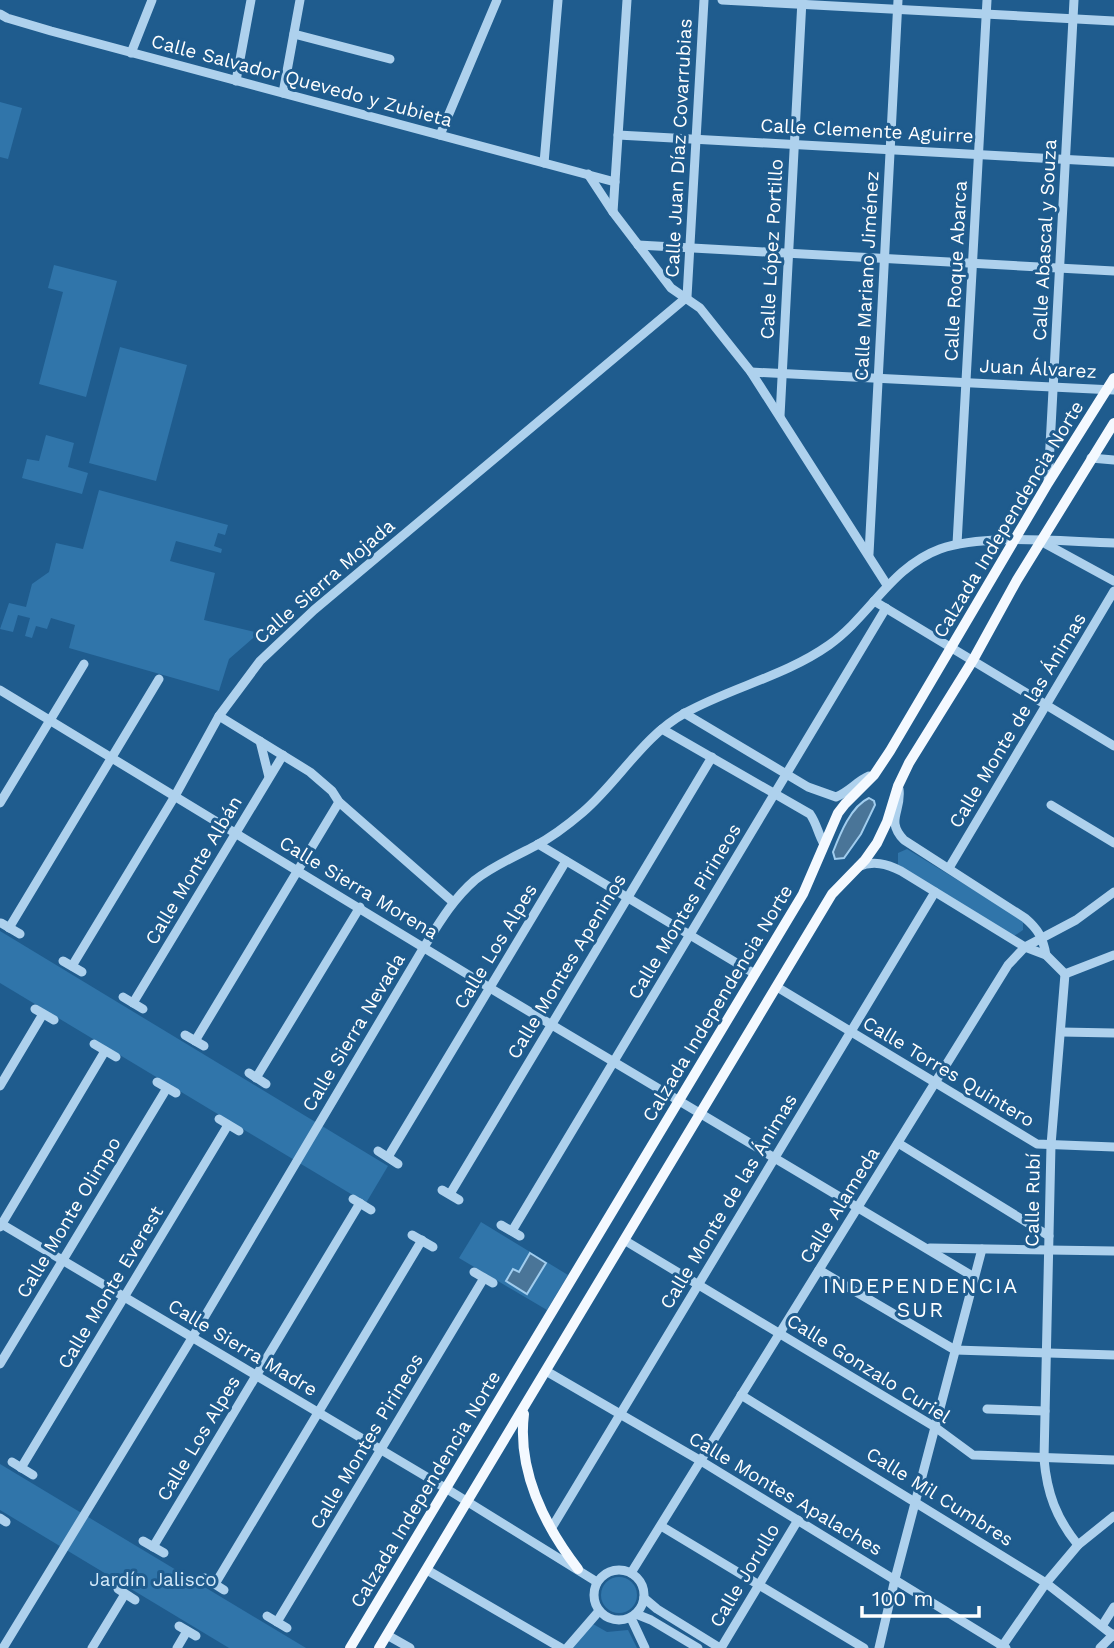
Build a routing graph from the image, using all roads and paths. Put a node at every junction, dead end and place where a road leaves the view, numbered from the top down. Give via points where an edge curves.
1 (152, 0) edge
2 (251, 0) edge
3 (300, 0) edge
4 (497, 0) edge
5 (558, 0) edge
6 (627, 0) edge
7 (704, 0) edge
8 (722, 0) edge
9 (986, 0) edge
10 (1074, 0) edge
11 (801, 2) edge
12 (898, 5) edge
13 (986, 15) junction
14 (2, 17) edge
15 (1073, 18) junction
16 (1114, 20) edge
17 (293, 34) junction
18 (131, 52) junction
19 (390, 59) dead end
20 (236, 81) junction
21 (283, 93) junction
22 (440, 135) junction
23 (618, 135) junction
24 (697, 139) junction
25 (794, 144) junction
26 (891, 149) junction
27 (978, 153) junction
28 (1065, 159) junction
29 (1114, 162) edge
30 (544, 163) junction
31 (588, 174) junction
32 (615, 182) junction
33 (613, 212) junction
34 (638, 246) junction
35 (691, 248) junction
36 (788, 253) junction
37 (885, 258) junction
38 (973, 263) junction
39 (1060, 268) junction
40 (1114, 271) edge
41 (687, 297) junction
42 (751, 372) junction
43 (782, 373) junction
44 (878, 378) junction
45 (1114, 378) edge
46 (966, 382) junction
47 (1054, 387) junction
48 (1111, 389) edge
49 (780, 416) junction
50 (1114, 423) edge
51 (1091, 458) junction
52 (1114, 460) edge
53 (1048, 483) junction
54 (1014, 541) junction
55 (1041, 541) junction
56 (1093, 543) junction
57 (1114, 543) edge
58 (957, 544) junction
59 (869, 554) junction
60 (1090, 566) junction
61 (1114, 581) edge
62 (887, 585) junction
63 (1114, 591) edge
64 (874, 601) junction
65 (886, 608) junction
66 (952, 647) junction
67 (973, 660) junction
68 (83, 664) dead end
69 (159, 679) dead end
70 (0, 690) edge
71 (1046, 706) junction
72 (684, 713) junction
73 (219, 716) junction
74 (50, 720) junction
75 (662, 729) junction
76 (260, 741) junction
77 (1114, 746) edge
78 (283, 755) junction
79 (712, 757) junction
80 (112, 758) junction
81 (786, 774) junction
82 (874, 775) junction
83 (270, 777) junction
84 (898, 786) junction
85 (775, 793) junction
86 (175, 796) junction
87 (339, 802) junction
88 (0, 803) edge
89 (1051, 805) dead end
90 (235, 832) junction
91 (1114, 843) edge
92 (538, 844) junction
93 (824, 844) junction
94 (566, 861) junction
95 (949, 868) junction
96 (298, 870) junction
97 (853, 870) junction
98 (934, 892) junction
99 (1114, 892) edge
100 (628, 898) junction
101 (453, 902) junction
102 (359, 907) junction
103 (5, 926) edge
104 (20, 934) dead end
105 (690, 935) junction
106 (1042, 937) junction
107 (424, 947) junction
108 (1026, 947) junction
109 (1046, 955) junction
110 (1114, 955) edge
111 (82, 972) dead end
112 (755, 974) junction
113 (1065, 974) junction
114 (777, 987) junction
115 (490, 988) junction
116 (122, 997) dead end
117 (133, 1003) junction
118 (143, 1009) dead end
119 (54, 1020) dead end
120 (551, 1024) junction
121 (850, 1032) junction
122 (1061, 1032) junction
123 (1114, 1033) edge
124 (185, 1034) dead end
125 (195, 1041) junction
126 (94, 1044) dead end
127 (204, 1046) dead end
128 (105, 1051) junction
129 (116, 1057) dead end
130 (614, 1061) junction
131 (157, 1082) dead end
132 (936, 1083) junction
133 (266, 1084) dead end
134 (0, 1086) edge
135 (167, 1088) junction
136 (176, 1093) dead end
137 (680, 1101) junction
138 (700, 1113) junction
139 (219, 1119) dead end
140 (228, 1125) junction
141 (239, 1131) dead end
142 (898, 1143) junction
143 (1051, 1145) junction
144 (1114, 1147) edge
145 (378, 1151) dead end
146 (388, 1157) junction
147 (775, 1157) junction
148 (398, 1164) dead end
149 (459, 1200) dead end
150 (859, 1207) junction
151 (371, 1210) dead end
152 (1, 1224) edge
153 (501, 1225) dead end
154 (412, 1235) dead end
155 (1049, 1236) junction
156 (422, 1240) junction
157 (624, 1240) junction
158 (433, 1247) dead end
159 (928, 1248) junction
160 (982, 1249) junction
161 (1048, 1250) junction
162 (1114, 1251) edge
163 (63, 1260) junction
164 (820, 1270) junction
165 (474, 1272) dead end
166 (974, 1277) junction
167 (698, 1284) junction
168 (124, 1297) junction
169 (780, 1333) junction
170 (192, 1338) junction
171 (955, 1350) junction
172 (1046, 1353) junction
173 (1114, 1355) edge
174 (0, 1364) edge
175 (546, 1371) junction
176 (256, 1376) junction
177 (741, 1395) junction
178 (525, 1408) junction
179 (987, 1409) dead end
180 (1045, 1411) junction
181 (318, 1413) junction
182 (621, 1414) junction
183 (935, 1427) junction
184 (381, 1450) junction
185 (1044, 1459) junction
186 (1114, 1460) edge
187 (701, 1461) junction
188 (12, 1462) dead end
189 (21, 1468) junction
190 (33, 1475) dead end
191 (447, 1489) junction
192 (915, 1501) junction
193 (467, 1502) junction
194 (1114, 1516) edge
195 (798, 1520) junction
196 (661, 1526) junction
197 (551, 1529) junction
198 (143, 1541) dead end
199 (1078, 1545) junction
200 (153, 1547) junction
201 (163, 1553) dead end
202 (578, 1569) junction
203 (427, 1570) junction
204 (631, 1573) junction
205 (205, 1578) dead end
206 (895, 1579) junction
207 (597, 1582) junction
208 (1046, 1583) junction
209 (215, 1584) junction
210 (758, 1586) junction
211 (224, 1590) dead end
212 (644, 1598) junction
213 (135, 1600) dead end
214 (1114, 1607) edge
215 (599, 1611) junction
216 (267, 1616) dead end
217 (633, 1616) junction
218 (277, 1622) junction
219 (1102, 1626) junction
220 (287, 1628) dead end
221 (187, 1631) dead end
222 (387, 1635) junction
223 (1114, 1635) edge
224 (1003, 1647) edge
225 (3, 1648) edge
226 (92, 1648) edge
227 (177, 1648) edge
228 (350, 1648) edge
229 (379, 1648) edge
230 (410, 1648) edge
231 (561, 1648) edge
232 (568, 1648) edge
233 (645, 1648) edge
234 (698, 1648) edge
235 (720, 1648) edge
236 (864, 1648) edge
237 (879, 1648) edge
238 (1100, 1648) edge

1 - 18 street
2 - 20 street
3 - 17 street
4 - 22 street
5 - 30 street
6 - 23 street
7 - 24 street, Calle Juan Díaz Covarrubias
8 - 11 street
9 - 13 street, Calle Roque Abarca
10 - 15 street, Calle Abascal y Souza
11 - 12 street
11 - 25 street, Calle López Portillo
12 - 13 street
12 - 26 street, Calle Mariano Jiménez
13 - 15 street
13 - 27 street, Calle Roque Abarca
14 - 18 street, Calle Salvador Quevedo y Zubieta
15 - 16 street
15 - 28 street, Calle Abascal y Souza
17 - 19 street
17 - 21 street
18 - 20 street, Calle Salvador Quevedo y Zubieta
20 - 21 street, Calle Salvador Quevedo y Zubieta
21 - 22 street, Calle Salvador Quevedo y Zubieta
22 - 30 street, Calle Salvador Quevedo y Zubieta
23 - 24 street, Calle Clemente Aguirre
23 - 32 street
24 - 25 street, Calle Clemente Aguirre
24 - 35 street, Calle Juan Díaz Covarrubias
25 - 26 street, Calle Clemente Aguirre
25 - 36 street, Calle López Portillo
26 - 27 street, Calle Clemente Aguirre
26 - 37 street, Calle Mariano Jiménez
27 - 28 street, Calle Clemente Aguirre
27 - 38 street, Calle Roque Abarca
28 - 29 street, Calle Clemente Aguirre
28 - 39 street, Calle Abascal y Souza
30 - 31 street, Calle Salvador Quevedo y Zubieta
31 - 32 street, Calle Salvador Quevedo y Zubieta
31 - 33 street
32 - 33 street
33 - 34 street
34 - 35 street
34 - 41 street via 671,288
35 - 36 street
35 - 41 street, Calle Juan Díaz Covarrubias
36 - 37 street
36 - 43 street, Calle López Portillo
37 - 38 street
37 - 44 street, Calle Mariano Jiménez
38 - 39 street
38 - 46 street, Calle Roque Abarca
39 - 40 street
39 - 47 street, Calle Abascal y Souza
41 - 42 street
41 - 73 street, Calle Sierra Mojada via 314,610 260,661
42 - 43 street, Juan Álvarez
42 - 49 street
43 - 44 street, Juan Álvarez
43 - 49 street, Calle López Portillo
44 - 46 street, Juan Álvarez
44 - 59 street, Calle Mariano Jiménez
45 - 48 main road, Calzada Independencia Norte
46 - 47 street, Juan Álvarez
46 - 58 street, Calle Roque Abarca
47 - 48 street, Juan Álvarez
47 - 53 street, Calle Abascal y Souza
48 - 53 main road, Calzada Independencia Norte
49 - 59 street
50 - 51 main road, Calzada Independencia Norte
51 - 52 street
51 - 55 main road, Calzada Independencia Norte
53 - 54 main road, Calzada Independencia Norte
54 - 55 street, Calle Sierra Nevada
54 - 58 street, Calle Sierra Nevada
54 - 66 main road, Calzada Independencia Norte
55 - 56 street, Calle Sierra Nevada
55 - 60 street
55 - 67 main road, Calzada Independencia Norte
56 - 57 street, Calle Sierra Nevada
56 - 60 street via 1085,556
58 - 62 street, Calle Sierra Nevada via 924,556
59 - 62 street
60 - 61 street
62 - 64 street, Calle Sierra Nevada
63 - 71 street, Calle Monte de las Ánimas
64 - 65 street
64 - 72 street, Calle Sierra Nevada via 840,636 810,657
65 - 66 street
65 - 81 street, Calle Montes Pirineos
66 - 67 street
66 - 82 main road, Calzada Independencia Norte
67 - 71 street
67 - 84 main road, Calzada Independencia Norte
68 - 74 street
69 - 80 street
70 - 74 street, Calle Sierra Morena
71 - 77 street
71 - 95 street, Calle Monte de las Ánimas
72 - 75 street, Calle Sierra Nevada
72 - 81 street
73 - 76 street
73 - 86 street, Calle Sierra Mojada
74 - 80 street, Calle Sierra Morena
74 - 88 street
75 - 79 street
75 - 92 street, Calle Sierra Nevada via 584,811
76 - 78 street
76 - 83 street
78 - 83 street, Calle Monte Albán
78 - 87 street via 324,782
79 - 85 street
79 - 100 street, Calle Montes Apeninos
80 - 86 street, Calle Sierra Morena
80 - 103 street
81 - 82 street via 836,797
81 - 85 street, Calle Montes Pirineos
82 - 93 main road, Calzada Independencia Norte via 845,804
83 - 90 street, Calle Monte Albán
84 - 95 street via 895,831
84 - 97 main road, Calzada Independencia Norte via 877,843
85 - 93 street via 810,814
85 - 105 street, Calle Montes Pirineos
86 - 90 street, Calle Sierra Morena
86 - 111 street, Calle Sierra Mojada via 67,964
87 - 96 street
87 - 101 street
89 - 91 street
90 - 96 street, Calle Sierra Morena
90 - 117 street, Calle Monte Albán
92 - 94 street
92 - 101 street, Calle Sierra Nevada via 478,878
93 - 112 main road, Calzada Independencia Norte via 803,894
94 - 100 street
94 - 115 street, Calle Los Alpes
95 - 106 street via 1025,918
96 - 102 street, Calle Sierra Morena
96 - 125 street
97 - 98 street via 864,864 888,865
97 - 114 main road, Calzada Independencia Norte via 832,894
98 - 108 street
98 - 121 street, Calle Monte de las Ánimas
99 - 106 street, Calle Alameda via 1076,920
100 - 105 street
100 - 120 street, Calle Montes Apeninos
101 - 107 street, Calle Sierra Nevada
102 - 107 street, Calle Sierra Morena
102 - 133 street via 253,1076
103 - 104 street
105 - 112 street
105 - 130 street, Calle Montes Pirineos
106 - 108 street, Calle Alameda
106 - 109 street
107 - 115 street, Calle Sierra Morena
107 - 170 street, Calle Sierra Nevada
108 - 109 street
108 - 132 street, Calle Alameda via 1008,965
109 - 113 street
110 - 113 street
112 - 137 main road, Calzada Independencia Norte
113 - 122 street, Calle Rubí
114 - 121 street, Calle Torres Quintero
114 - 138 main road, Calzada Independencia Norte
115 - 120 street, Calle Sierra Morena
115 - 146 street, Calle Los Alpes
116 - 117 street
117 - 118 street
119 - 134 street via 39,1011
120 - 130 street, Calle Sierra Morena
120 - 149 street, Calle Montes Apeninos via 446,1192
121 - 132 street, Calle Torres Quintero
121 - 147 street, Calle Monte de las Ánimas
122 - 123 street
122 - 143 street, Calle Rubí
124 - 125 street
125 - 127 street
126 - 128 street
128 - 129 street
128 - 152 street
130 - 137 street, Calle Sierra Morena
130 - 153 street, Calle Montes Pirineos via 516,1234
131 - 135 street
132 - 142 street, Calle Alameda
132 - 143 street, Calle Torres Quintero via 1037,1144
135 - 136 street
135 - 163 street, Calle Monte Olimpo
137 - 138 street, Calle Sierra Morena
137 - 191 main road, Calzada Independencia Norte
138 - 147 street, Calle Sierra Morena
138 - 157 main road, Calzada Independencia Norte
139 - 140 street
140 - 141 street
140 - 168 street, Calle Monte Everest
142 - 150 street, Calle Alameda
142 - 155 street
143 - 144 street, Calle Torres Quintero
143 - 155 street, Calle Rubí
145 - 146 street
146 - 148 street
147 - 150 street, Calle Sierra Morena
147 - 167 street, Calle Monte de las Ánimas
150 - 159 street, Calle Sierra Morena
150 - 164 street, Calle Alameda
151 - 176 street, Calle Los Alpes via 356,1201
152 - 163 street, Calle Sierra Madre
154 - 156 street
155 - 161 street, Calle Rubí
156 - 158 street
156 - 181 street
157 - 167 street, Calle Gonzalo Curiel
157 - 175 main road, Calzada Independencia Norte
159 - 160 street
159 - 166 street, Calle Sierra Morena
160 - 161 street
160 - 166 street
161 - 162 street
161 - 172 street, Calle Rubí
163 - 168 street, Calle Sierra Madre
163 - 174 street, Calle Monte Olimpo
164 - 169 street, Calle Alameda
164 - 171 street
165 - 184 street, Calle Montes Pirineos via 489,1280
166 - 171 street
167 - 169 street, Calle Gonzalo Curiel
167 - 182 street, Calle Monte de las Ánimas
168 - 170 street, Calle Sierra Madre
168 - 189 street, Calle Monte Everest
169 - 177 street, Calle Alameda
169 - 183 street, Calle Gonzalo Curiel
170 - 176 street, Calle Sierra Madre
170 - 225 street, Calle Sierra Nevada
171 - 172 street
171 - 183 street
172 - 173 street
172 - 180 street, Calle Rubí
175 - 178 main road, Calzada Independencia Norte
175 - 182 street, Calle Montes Apalaches
176 - 181 street, Calle Sierra Madre
176 - 200 street, Calle Los Alpes
177 - 187 street, Calle Alameda
177 - 192 street, Calle Mil Cumbres
178 - 193 main road, Calzada Independencia Norte
178 - 197 main road via 525,1460
179 - 180 street
180 - 185 street, Calle Rubí
181 - 184 street, Calle Sierra Madre
181 - 209 street
182 - 187 street, Calle Montes Apalaches
182 - 197 street, Calle Monte de las Ánimas
183 - 185 street, Calle Gonzalo Curiel via 973,1455
183 - 192 street
184 - 191 street, Calle Sierra Madre
184 - 218 street, Calle Montes Pirineos
185 - 186 street, Calle Gonzalo Curiel
185 - 199 street, Calle Rubí via 1052,1504
187 - 195 street, Calle Montes Apalaches
187 - 196 street, Calle Alameda
188 - 189 street
189 - 190 street
191 - 193 street, Calle Sierra Madre
191 - 228 main road, Calzada Independencia Norte
192 - 206 street
192 - 208 street, Calle Mil Cumbres
193 - 202 street, Calle Sierra Madre
193 - 203 main road, Calzada Independencia Norte
194 - 199 street
195 - 206 street, Calle Montes Apalaches
195 - 210 street, Calle Jorullo
196 - 204 street, Calle Alameda
196 - 210 street
197 - 202 main road
198 - 200 street
199 - 208 street
200 - 201 street
202 - 207 street, Calle Sierra Madre
203 - 222 main road, Calzada Independencia Norte
203 - 231 street
204 - 207 street via 616,1570
204 - 212 street via 642,1583
205 - 209 street
206 - 224 street, Calle Montes Apalaches
206 - 237 street
207 - 215 street via 594,1597
208 - 219 street, Calle Mil Cumbres
208 - 224 street
209 - 211 street
210 - 235 street, Calle Jorullo
210 - 236 street
212 - 217 street
212 - 235 street
213 - 226 street via 121,1591
214 - 219 street
215 - 217 street via 617,1620
215 - 232 street
216 - 218 street
217 - 233 street
217 - 234 street via 651,1619
218 - 220 street
219 - 223 street, Calle Mil Cumbres
221 - 227 street
222 - 229 main road, Calzada Independencia Norte
222 - 230 street
223 - 238 street

